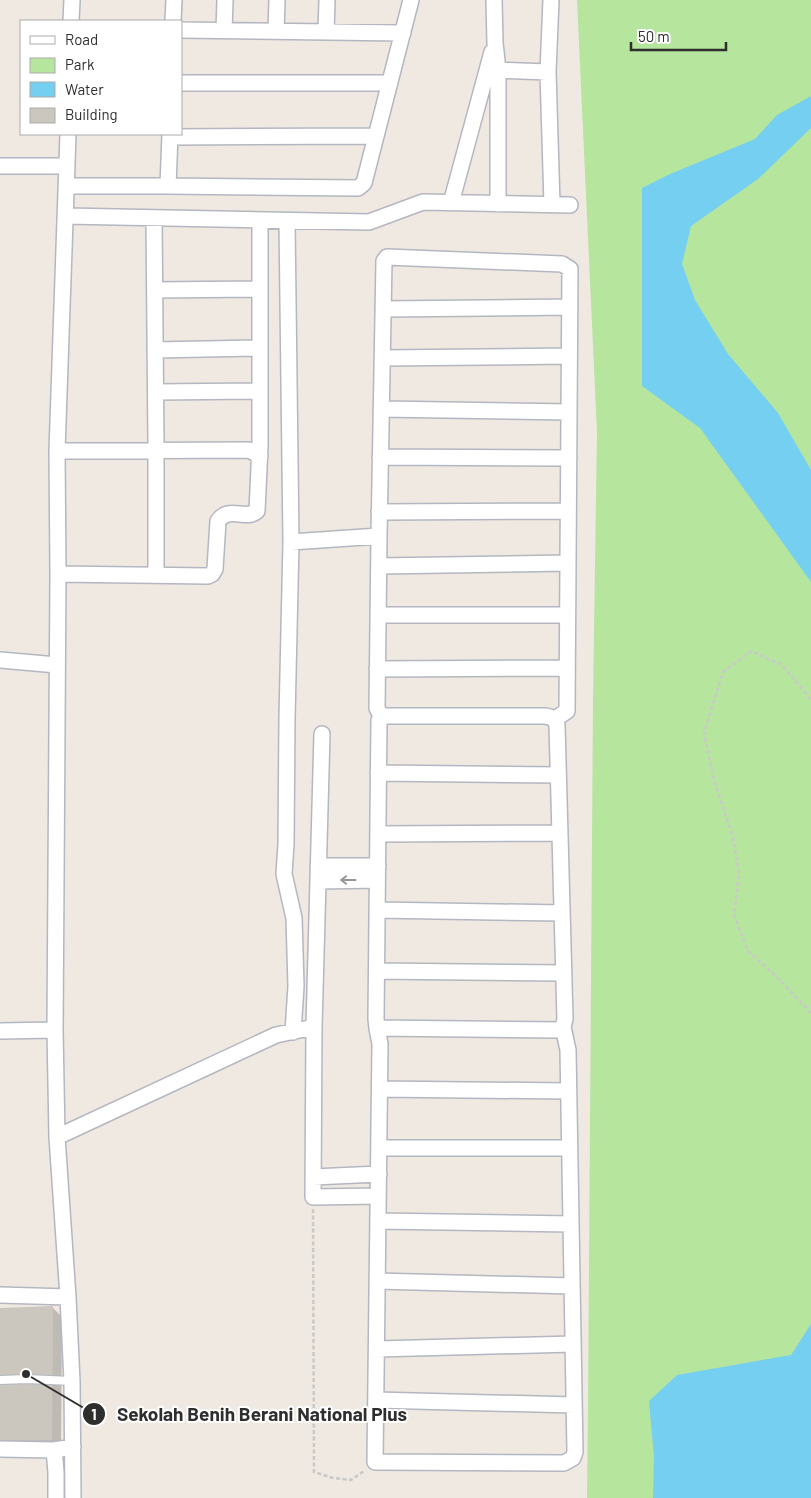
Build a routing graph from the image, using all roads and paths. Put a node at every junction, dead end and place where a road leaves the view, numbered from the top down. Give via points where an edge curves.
1 (72, 0) edge
2 (174, 0) edge
3 (225, 0) edge
4 (277, 0) edge
5 (327, 0) edge
6 (411, 0) edge
7 (494, 0) edge
8 (551, 0) edge
9 (71, 20) edge
10 (173, 20) edge
11 (182, 30) edge
12 (224, 31) junction
13 (276, 31) junction
14 (326, 32) junction
15 (403, 32) junction
16 (495, 43) junction
17 (498, 70) junction
18 (548, 72) junction
19 (182, 83) edge
20 (390, 83) junction
21 (68, 135) edge
22 (170, 135) edge
23 (376, 136) junction
24 (0, 166) edge
25 (67, 166) junction
26 (66, 186) junction
27 (168, 186) junction
28 (451, 203) junction
29 (498, 204) junction
30 (552, 204) junction
31 (570, 205) dead end
32 (66, 216) junction
33 (154, 218) junction
34 (260, 220) junction
35 (288, 220) junction
36 (260, 289) junction
37 (155, 290) junction
38 (570, 308) junction
39 (383, 309) junction
40 (260, 348) junction
41 (155, 350) junction
42 (570, 356) junction
43 (382, 358) junction
44 (260, 391) junction
45 (156, 392) junction
46 (381, 409) junction
47 (569, 412) junction
48 (156, 450) junction
49 (57, 451) junction
50 (260, 456) junction
51 (380, 457) junction
52 (568, 458) junction
53 (568, 511) junction
54 (380, 512) junction
55 (379, 536) junction
56 (291, 542) junction
57 (568, 563) junction
58 (379, 566) junction
59 (58, 574) junction
60 (156, 575) junction
61 (378, 615) junction
62 (568, 615) junction
63 (0, 660) edge
64 (57, 665) junction
65 (567, 668) junction
66 (377, 669) junction
67 (811, 698) edge
68 (382, 716) junction
69 (555, 719) junction
70 (322, 734) dead end
71 (378, 773) junction
72 (558, 775) junction
73 (560, 833) junction
74 (378, 834) junction
75 (318, 873) junction
76 (378, 873) junction
77 (377, 910) junction
78 (562, 913) junction
79 (377, 971) junction
80 (564, 973) junction
81 (811, 1012) edge
82 (314, 1027) junction
83 (563, 1027) junction
84 (377, 1028) junction
85 (55, 1030) junction
86 (0, 1031) edge
87 (293, 1032) junction
88 (380, 1089) junction
89 (568, 1090) junction
90 (57, 1137) junction
91 (379, 1148) junction
92 (570, 1148) junction
93 (379, 1174) junction
94 (313, 1177) junction
95 (378, 1196) junction
96 (313, 1198) junction
97 (378, 1221) junction
98 (571, 1224) junction
99 (378, 1281) junction
100 (572, 1286) junction
101 (0, 1295) edge
102 (68, 1297) junction
103 (573, 1344) junction
104 (377, 1349) junction
105 (0, 1380) edge
106 (72, 1380) junction
107 (376, 1400) junction
108 (574, 1405) junction
109 (73, 1447) junction
110 (0, 1448) edge
111 (54, 1450) junction
112 (362, 1472) dead end
113 (56, 1498) edge
114 (73, 1498) edge

1 - 9 street
2 - 10 street
3 - 12 street
4 - 13 street
5 - 14 street
6 - 15 street
7 - 16 street
8 - 18 street
11 - 12 street
12 - 13 street
13 - 14 street
14 - 15 street
15 - 20 street
16 - 17 street
16 - 28 street
17 - 18 street
17 - 29 street
18 - 30 street
19 - 20 street
20 - 23 street
21 - 25 street
22 - 23 street
22 - 27 street
23 - 27 street via 364,183 358,188
24 - 25 street
25 - 26 street
26 - 27 street
26 - 32 street
28 - 29 street
28 - 35 street via 423,202 369,222
29 - 30 street
30 - 31 street
32 - 33 street
32 - 49 street
33 - 34 street
33 - 37 street
34 - 35 street
34 - 36 street
35 - 56 street
36 - 37 street
36 - 40 street
37 - 41 street
38 - 39 street
38 - 39 street via 570,269 562,264 387,257 384,261
38 - 42 street
39 - 43 street
40 - 41 street
40 - 44 street
41 - 45 street
42 - 43 street
42 - 47 street
43 - 46 street
44 - 45 street
44 - 50 street
45 - 48 street
46 - 47 street
46 - 51 street
47 - 52 street
48 - 49 street
48 - 50 street via 249,450
48 - 60 street
49 - 59 street
50 - 60 street via 258,512 226,513 220,518 212,574
51 - 52 street
51 - 54 street
52 - 53 street
53 - 54 street
53 - 57 street
54 - 55 street
55 - 56 street
55 - 58 street
56 - 87 street via 284,874 294,918 296,986
57 - 58 street
57 - 62 street
58 - 61 street
59 - 60 street
59 - 64 street
61 - 62 street
61 - 66 street
62 - 65 street
63 - 64 street
64 - 85 street
65 - 66 street
65 - 69 street via 567,711
66 - 68 street via 376,708
67 - 81 path via 782,665 751,650 723,672 704,733 714,780 733,837 739,874 734,915 748,950
68 - 69 street via 545,716
68 - 71 street via 379,720
69 - 72 street
70 - 75 street
71 - 72 street
71 - 74 street
72 - 73 street
73 - 74 street
73 - 78 street
74 - 76 street
75 - 76 street
75 - 82 street
76 - 77 street
77 - 78 street
77 - 79 street
78 - 80 street
79 - 80 street
79 - 84 street
80 - 83 street
82 - 87 street
82 - 94 street
83 - 84 street via 555,1031
83 - 89 street via 568,1050
84 - 88 street
85 - 86 street
85 - 90 street
87 - 90 street via 276,1035
88 - 89 street
88 - 91 street
89 - 92 street
90 - 102 street
91 - 92 street
91 - 93 street
92 - 98 street
93 - 94 street
93 - 95 street
94 - 96 street
95 - 96 street
95 - 97 street
96 - 112 path via 314,1472 351,1480
97 - 98 street
97 - 99 street
98 - 100 street
99 - 100 street
99 - 104 street
100 - 103 street
101 - 102 street
102 - 106 street
103 - 104 street
103 - 108 street
104 - 107 street
105 - 106 lane
106 - 109 street
107 - 108 street
107 - 108 street via 375,1462 564,1463 573,1458 575,1452
109 - 111 street
109 - 114 street
110 - 111 street
111 - 113 street

